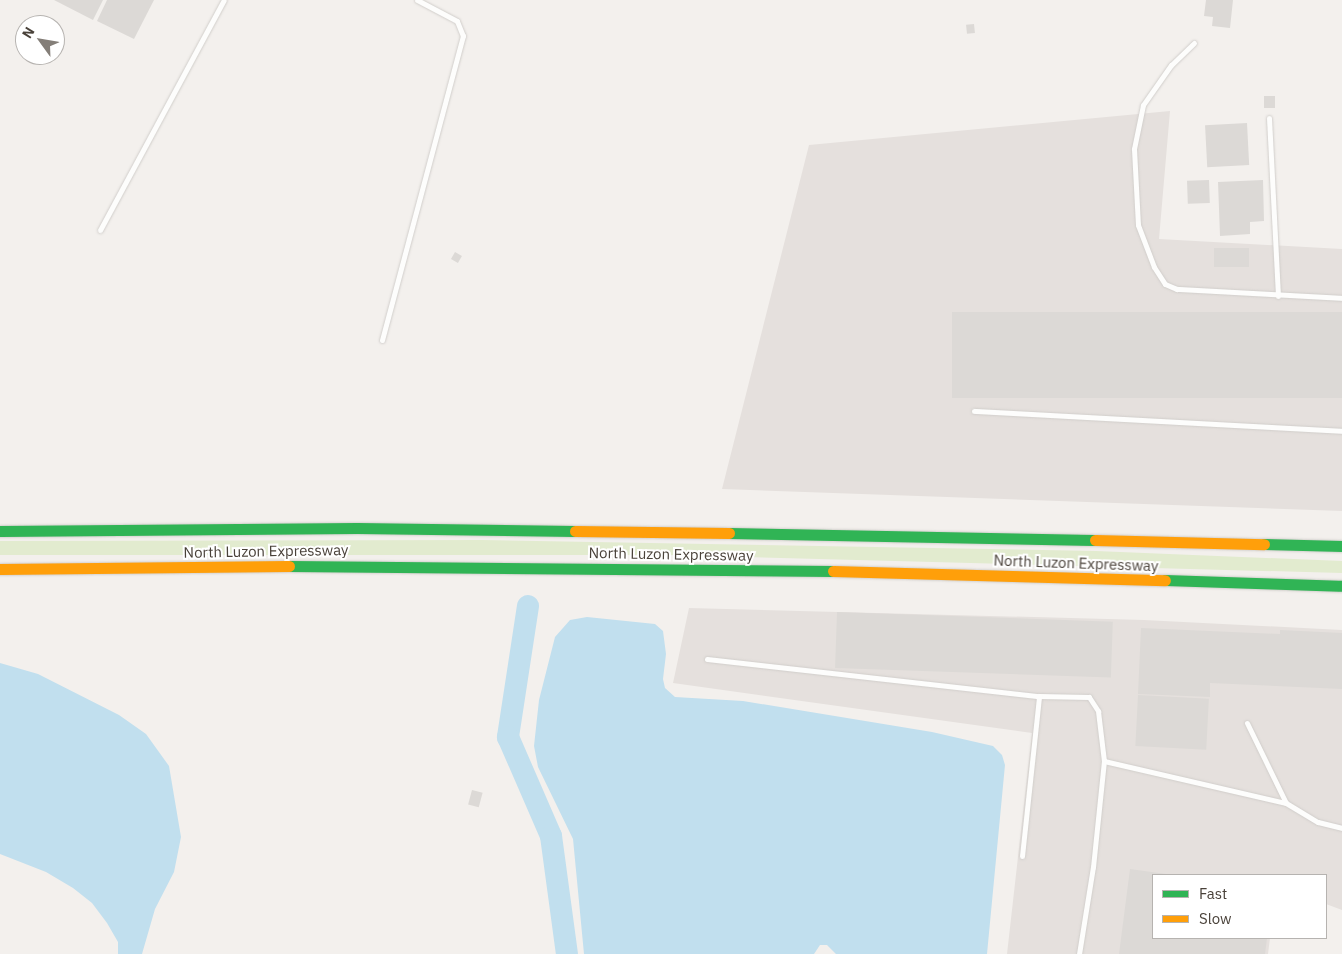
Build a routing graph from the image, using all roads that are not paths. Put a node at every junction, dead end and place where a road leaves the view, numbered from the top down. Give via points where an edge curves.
1 (224, 0) edge
2 (417, 0) edge
3 (1194, 43) dead end
4 (1269, 118) dead end
5 (100, 230) dead end
6 (1278, 296) junction
7 (1342, 298) edge
8 (382, 340) dead end
9 (974, 411) dead end
10 (1342, 431) edge
11 (0, 531) edge
12 (1342, 546) edge
13 (0, 569) edge
14 (1314, 585) junction
15 (1342, 586) edge
16 (1342, 592) edge
17 (707, 659) dead end
18 (1039, 696) junction
19 (1247, 723) dead end
20 (1104, 761) junction
21 (1286, 803) junction
22 (1342, 828) edge
23 (1022, 856) dead end
24 (1079, 954) edge

1 - 5 lane
2 - 8 lane via 457,21 463,36
3 - 6 lane via 1171,65 1143,105 1134,149 1138,225 1164,284 1177,289
4 - 6 lane
6 - 7 lane
9 - 10 lane
11 - 12 highway, North Luzon Expressway via 357,528 907,535
13 - 14 highway, North Luzon Expressway via 357,565 909,572
14 - 15 highway, North Luzon Expressway
14 - 16 highway
17 - 18 lane
18 - 20 lane via 1089,697 1098,711
18 - 23 lane
19 - 21 lane
20 - 21 lane
20 - 24 lane via 1093,867
21 - 22 lane via 1318,822

